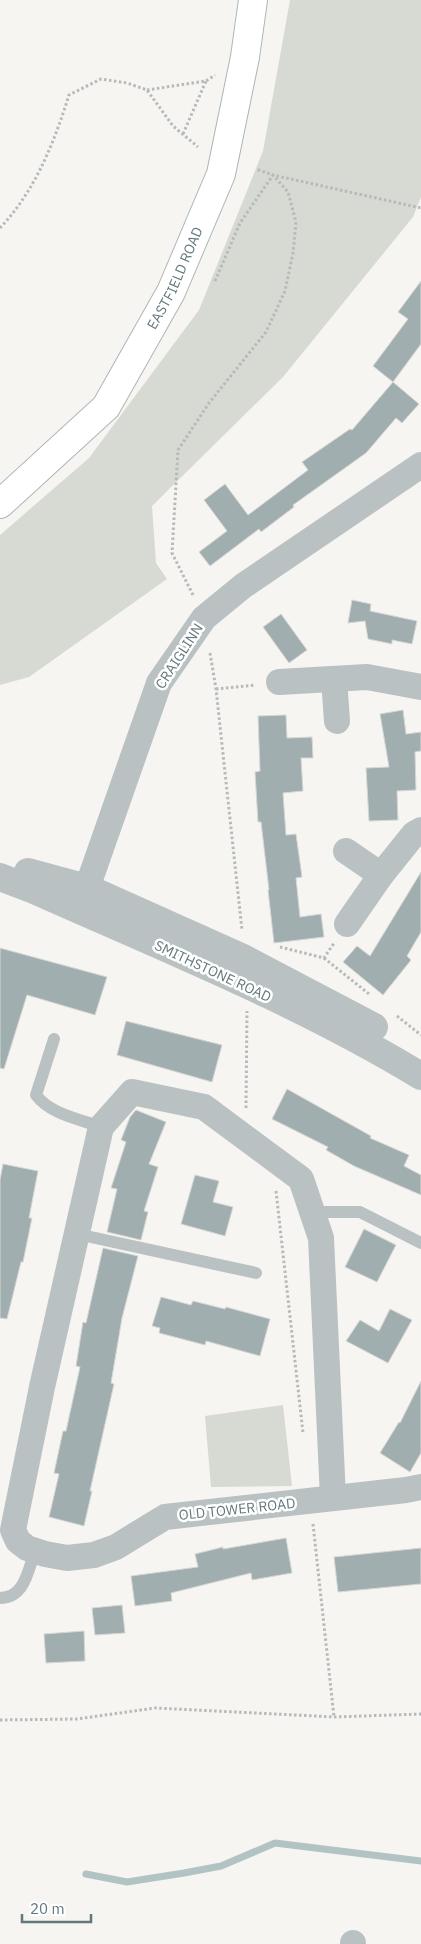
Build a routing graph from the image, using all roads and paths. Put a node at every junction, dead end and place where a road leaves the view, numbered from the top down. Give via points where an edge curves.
1 (253, 0) edge
2 (245, 57) junction
3 (206, 80) junction
4 (147, 90) junction
5 (183, 134) junction
6 (198, 147) dead end
7 (256, 169) dead end
8 (273, 175) junction
9 (421, 208) edge
10 (0, 228) edge
11 (215, 281) dead end
12 (421, 466) edge
13 (0, 504) edge
14 (204, 618) junction
15 (334, 679) junction
16 (279, 682) joint
17 (421, 687) edge
18 (216, 689) junction
19 (337, 721) dead end
20 (421, 830) edge
21 (346, 851) dead end
22 (0, 864) edge
23 (381, 874) junction
24 (0, 877) edge
25 (87, 888) junction
26 (347, 924) joint
27 (279, 947) dead end
28 (241, 957) junction
29 (252, 988) junction
30 (54, 1039) dead end
31 (421, 1058) edge
32 (421, 1076) edge
33 (101, 1127) junction
34 (246, 1138) junction
35 (312, 1212) junction
36 (77, 1234) junction
37 (421, 1243) edge
38 (256, 1273) dead end
39 (421, 1487) edge
40 (333, 1498) junction
41 (35, 1551) junction
42 (0, 1598) edge
43 (421, 1714) edge
44 (0, 1720) edge

1 - 2 main road, EASTFIELD ROAD
2 - 3 path
2 - 13 main road, EASTFIELD ROAD via 221,174 171,292 106,407
3 - 4 path
3 - 5 path
4 - 5 path via 173,126
4 - 10 path via 101,79 69,95 58,130 37,176
5 - 6 path
7 - 8 path
8 - 9 path
8 - 11 path via 240,223
8 - 14 path via 288,192 296,222 285,291 266,332 209,403 178,450 172,553
12 - 14 street, CRAIGLINN via 243,586
14 - 18 path
14 - 25 street, CRAIGLINN via 158,682
15 - 16 street
15 - 17 street via 366,677
15 - 19 street
16 - 18 path
18 - 28 path via 243,937
20 - 23 street
21 - 23 street
22 - 25 street, SMITHSTONE ROAD
23 - 26 street
24 - 29 street, SMITHSTONE ROAD
25 - 28 street, SMITHSTONE ROAD
26 - 27 path via 324,958
28 - 31 street, SMITHSTONE ROAD via 376,1028
29 - 32 street, SMITHSTONE ROAD via 378,1050
29 - 34 path via 247,1001
30 - 33 lane via 36,1095 53,1110
33 - 34 street via 132,1092 204,1107
33 - 36 street
34 - 35 street via 301,1179
35 - 37 lane via 360,1212
35 - 40 street via 321,1238
36 - 38 lane
36 - 41 street, OLD TOWER ROAD via 13,1530 18,1541
39 - 40 street, OLD TOWER ROAD
40 - 41 street, OLD TOWER ROAD via 165,1517 116,1547 94,1555 67,1558
41 - 42 lane via 18,1593
43 - 44 path via 334,1717 155,1708 77,1718

